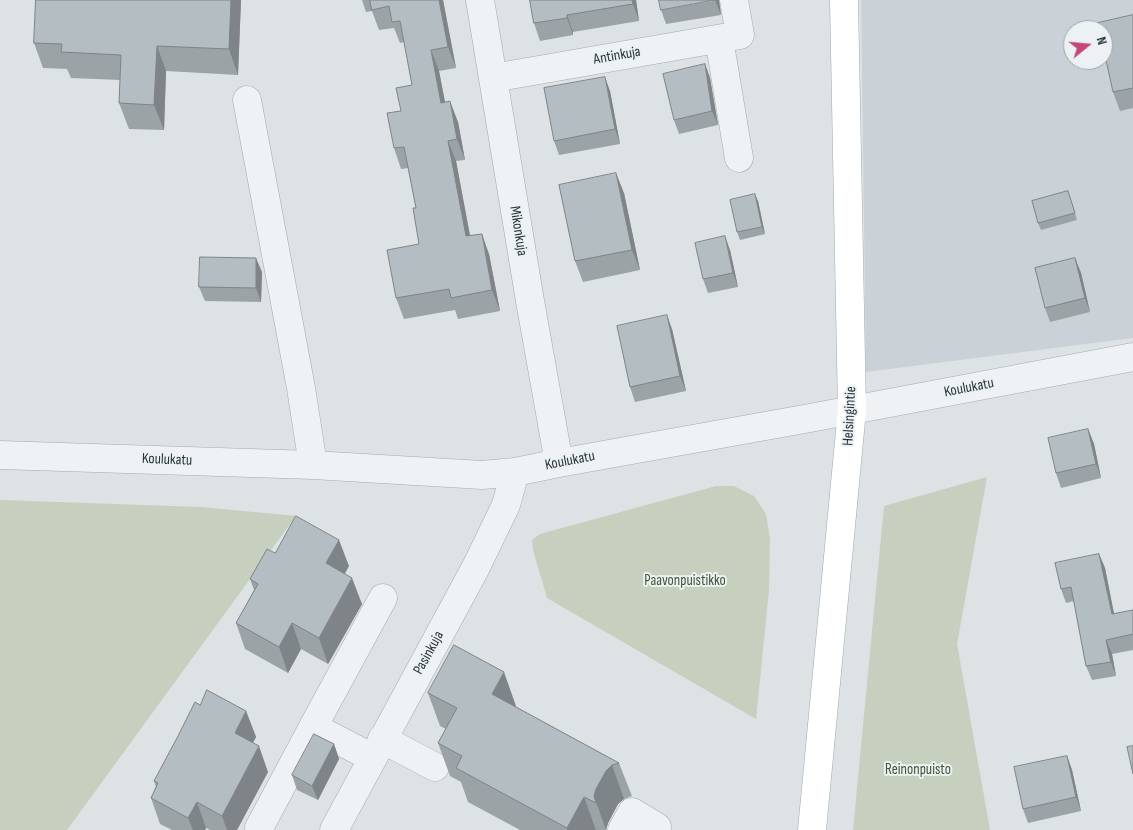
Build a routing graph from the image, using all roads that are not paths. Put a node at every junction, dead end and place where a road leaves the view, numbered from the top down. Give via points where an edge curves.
1 (480, 0) edge
2 (734, 0) edge
3 (844, 0) edge
4 (729, 37) junction
5 (493, 78) junction
6 (247, 100) dead end
7 (739, 158) dead end
8 (1133, 357) edge
9 (852, 410) junction
10 (0, 455) edge
11 (559, 463) junction
12 (313, 465) junction
13 (515, 472) junction
14 (383, 598) dead end
15 (313, 727) junction
16 (377, 748) junction
17 (435, 767) dead end
18 (657, 827) dead end
19 (259, 828) dead end
20 (334, 830) edge
21 (622, 830) edge
22 (812, 830) edge

1 - 5 street, Mikonkuja
2 - 4 street
3 - 9 main road, Helsingintie
4 - 5 street, Antinkuja
4 - 7 street
5 - 11 street, Mikonkuja
6 - 12 street via 302,388
8 - 9 street, Koulukatu
9 - 11 street, Koulukatu
9 - 22 main road, Helsingintie
10 - 12 street, Koulukatu
11 - 13 street, Koulukatu
12 - 13 street, Koulukatu via 482,475
13 - 16 street, Pasinkuja via 506,506 476,568
14 - 15 street
15 - 16 street
15 - 19 street
16 - 17 street
16 - 20 street, Pasinkuja
18 - 21 street via 632,812

